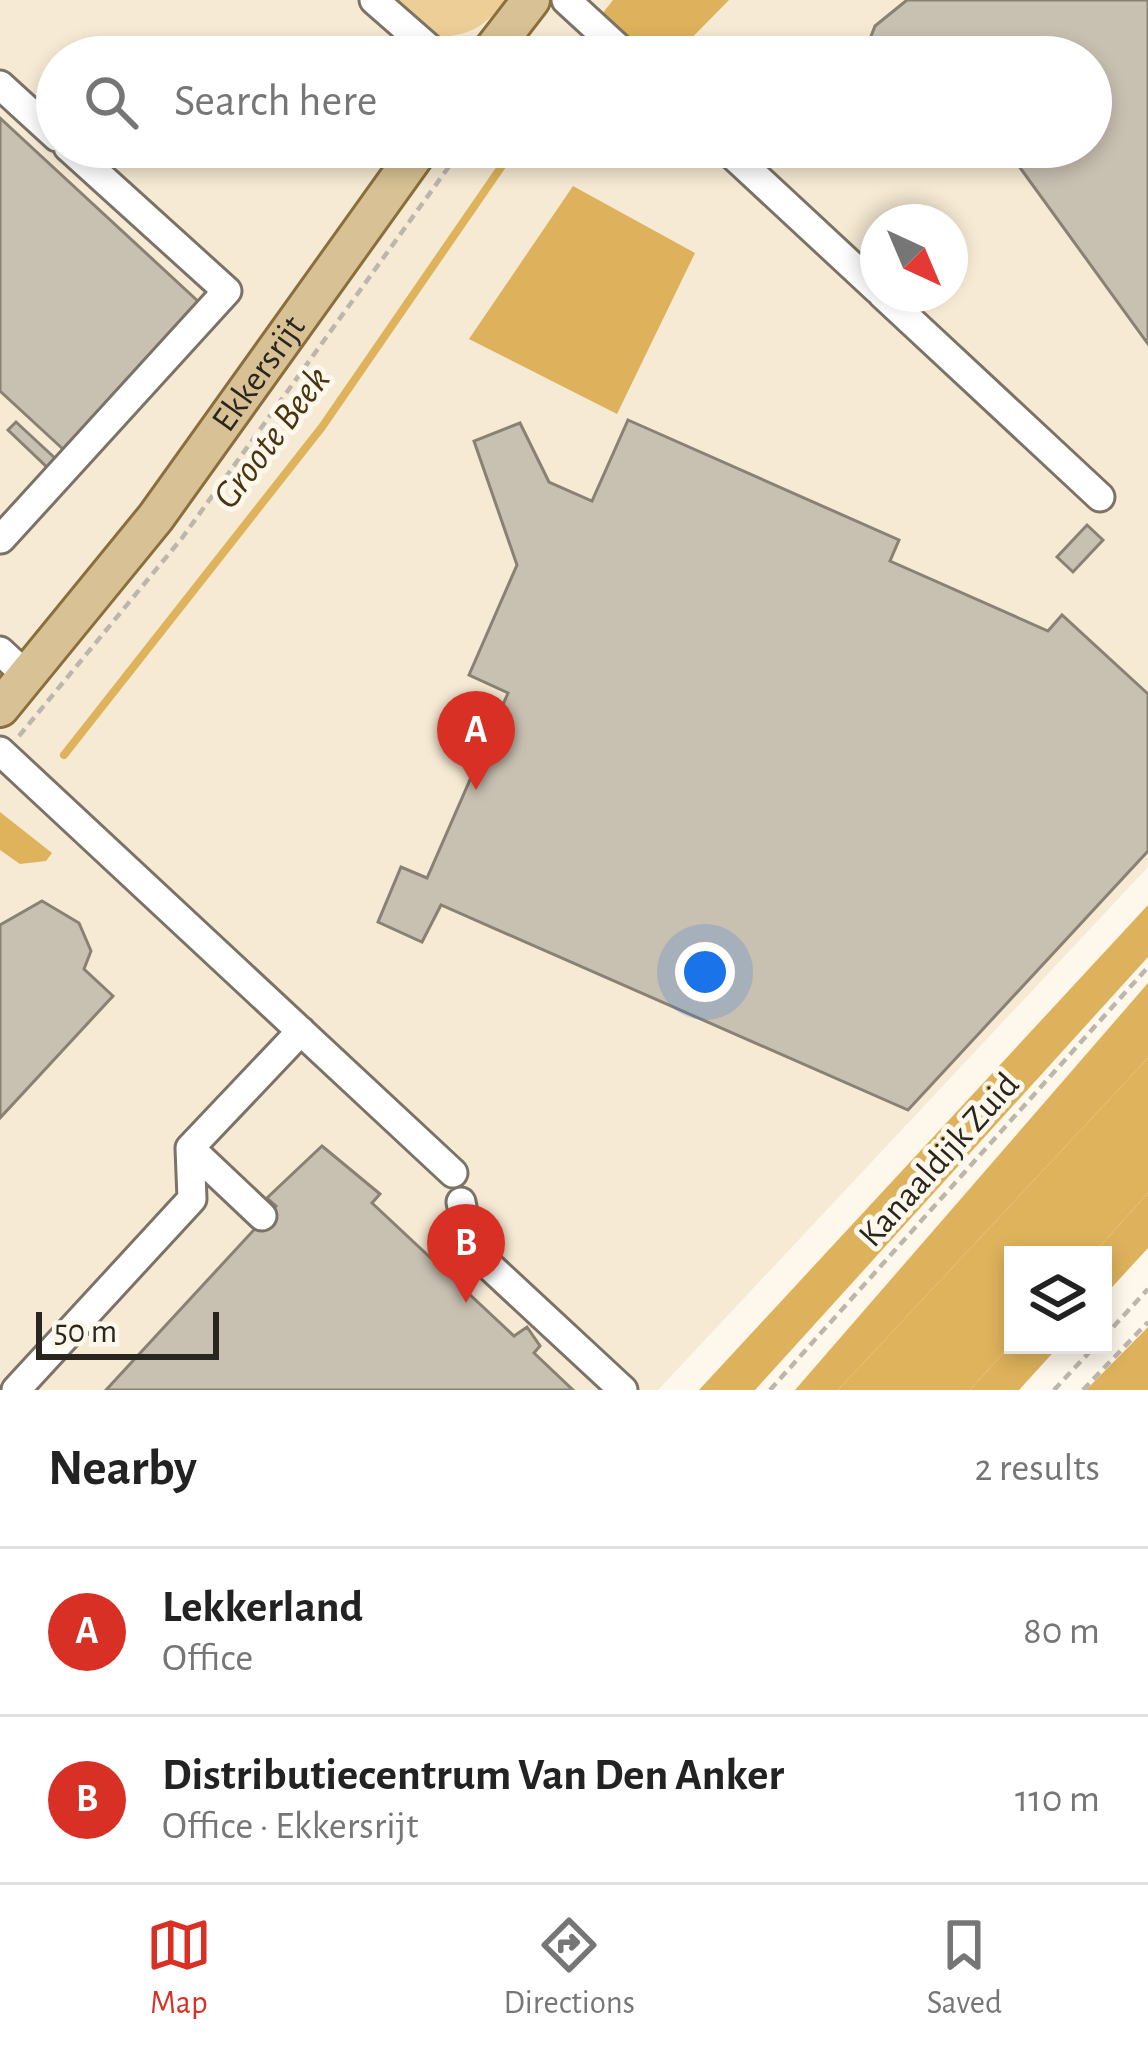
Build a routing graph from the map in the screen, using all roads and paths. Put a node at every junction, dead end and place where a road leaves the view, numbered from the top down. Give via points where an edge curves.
1 (374, 0) edge
2 (531, 0) edge
3 (566, 0) edge
4 (416, 36) edge
5 (503, 36) edge
6 (605, 36) edge
7 (0, 85) edge
8 (36, 118) edge
9 (91, 168) edge
10 (406, 168) edge
11 (747, 168) edge
12 (860, 273) edge
13 (901, 312) edge
14 (1100, 497) dead end
15 (1, 539) edge
16 (14, 663) edge
17 (0, 708) edge
18 (0, 751) edge
19 (1148, 967) edge
20 (301, 1030) junction
21 (190, 1148) junction
22 (453, 1173) dead end
23 (461, 1202) dead end
24 (262, 1216) dead end
25 (1148, 1289) edge
26 (1148, 1322) edge
27 (1112, 1328) edge
28 (1088, 1354) edge
29 (16, 1390) edge
30 (623, 1390) edge
31 (770, 1390) edge
32 (1054, 1390) edge
33 (1084, 1390) edge

1 - 4 street
2 - 5 main road
3 - 6 street
7 - 8 street
9 - 15 street via 227,292
10 - 16 main road, Ekkersrijt via 157,517
11 - 12 street
13 - 14 street
16 - 17 main road, Ekkersrijt
18 - 20 street
19 - 31 path, Kanaaldijk Zuid
20 - 21 street
20 - 22 street
21 - 24 street
21 - 29 street via 192,1199
23 - 30 street via 470,1248
25 - 27 path
26 - 33 path
28 - 32 path

